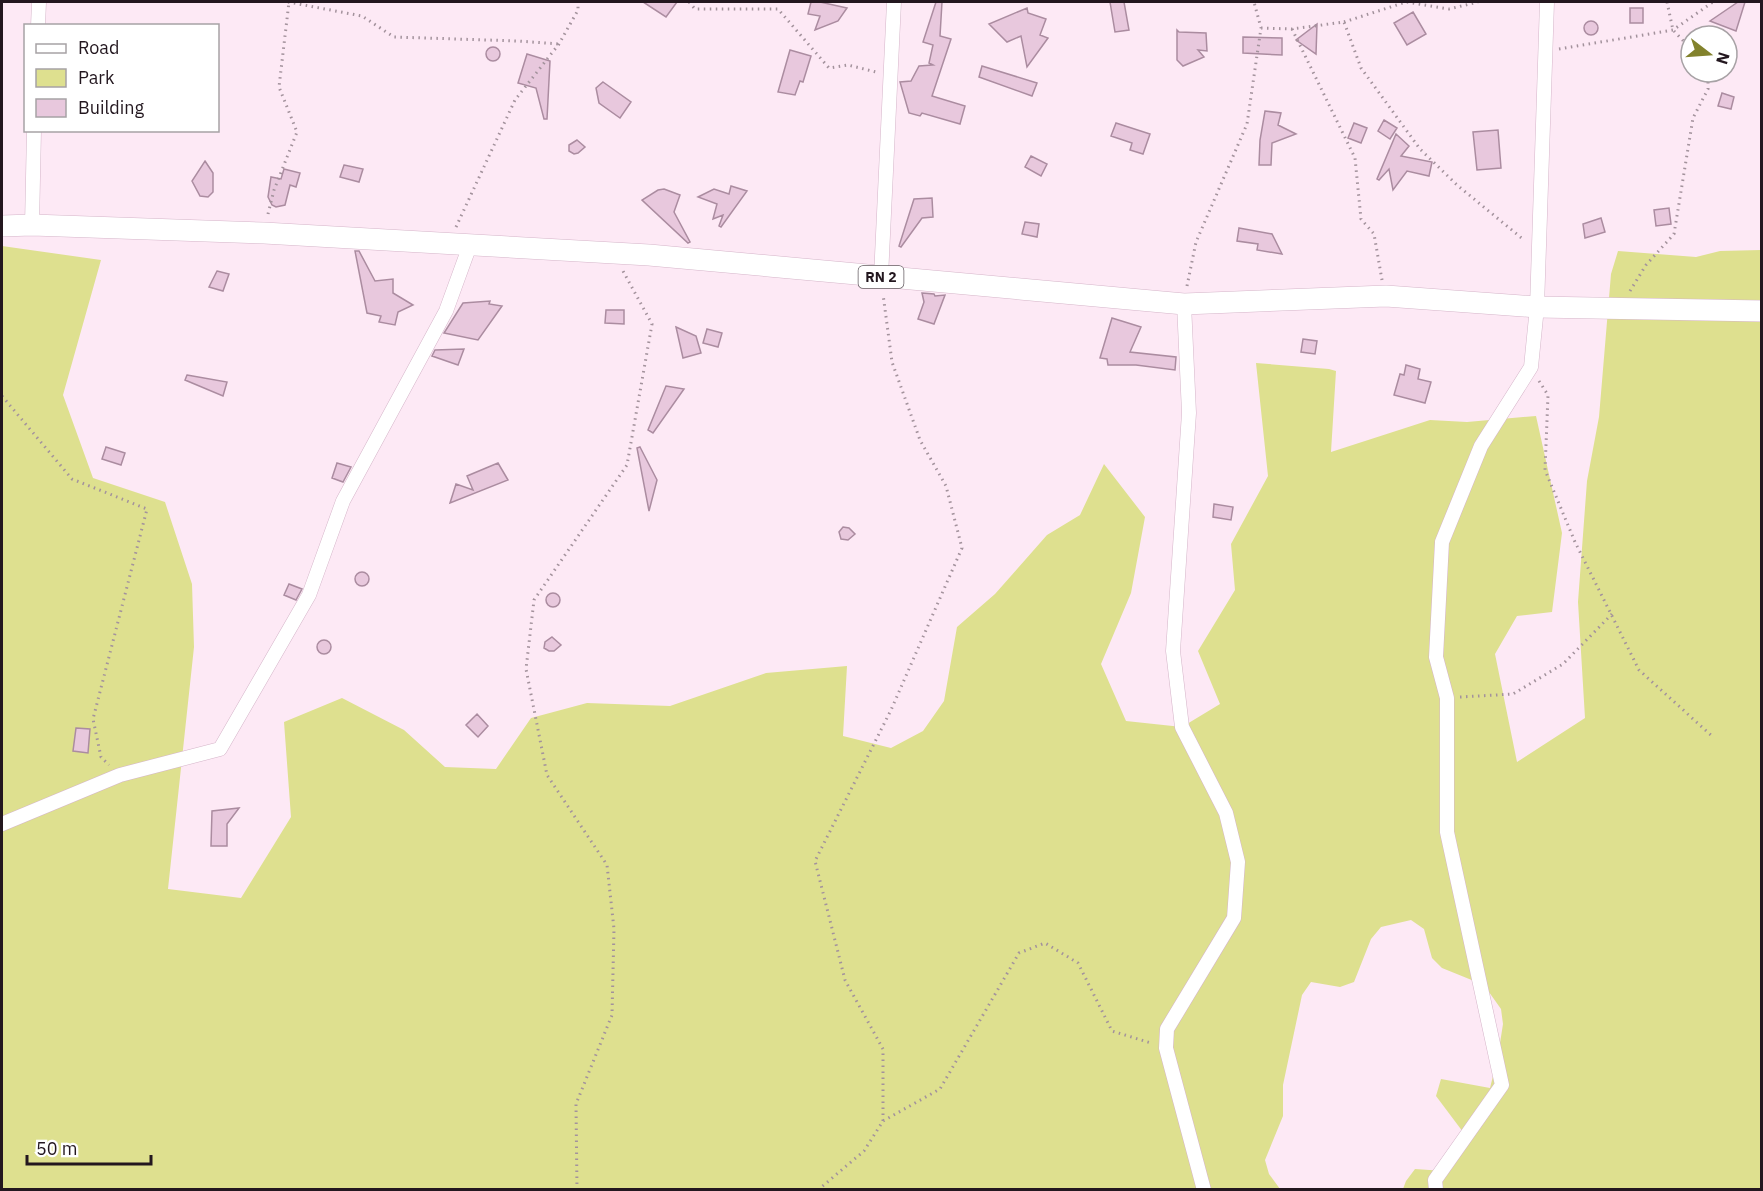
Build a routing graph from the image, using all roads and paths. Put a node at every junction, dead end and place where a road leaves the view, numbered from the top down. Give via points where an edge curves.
1 (39, 2) edge
2 (289, 2) edge
3 (578, 2) edge
4 (689, 2) edge
5 (894, 2) edge
6 (1254, 2) edge
7 (1478, 2) edge
8 (1547, 2) edge
9 (1667, 2) edge
10 (1713, 2) edge
11 (1344, 22) junction
12 (38, 24) edge
13 (1261, 28) junction
14 (1292, 29) junction
15 (1673, 30) junction
16 (1679, 36) edge
17 (559, 44) junction
18 (1545, 51) junction
19 (890, 76) junction
20 (1707, 84) edge
21 (34, 132) edge
22 (32, 225) junction
23 (2, 226) edge
24 (264, 233) junction
25 (448, 244) junction
26 (470, 245) junction
27 (1538, 252) junction
28 (613, 253) junction
29 (881, 277) junction
30 (1386, 296) junction
31 (1184, 303) junction
32 (1537, 307) junction
33 (1620, 308) junction
34 (1761, 311) edge
35 (1531, 367) junction
36 (2, 396) edge
37 (1612, 614) junction
38 (1447, 698) junction
39 (1713, 737) dead end
40 (120, 775) junction
41 (2, 824) edge
42 (1166, 1048) junction
43 (883, 1121) junction
44 (577, 1190) edge
45 (818, 1190) edge
46 (1204, 1190) edge
47 (1436, 1190) edge

1 - 12 street
2 - 17 path via 362,15 394,37
2 - 24 path via 279,87 297,132 274,190
3 - 17 path via 578,10
4 - 19 path via 694,9 778,9 829,68 848,65
5 - 19 street
6 - 13 path
7 - 11 path via 1449,9 1406,3
8 - 18 street
9 - 15 path
10 - 15 path
11 - 14 path
11 - 27 path via 1361,68 1420,149
13 - 14 path
13 - 31 path via 1247,124 1196,242
14 - 30 path via 1355,158 1360,219 1374,234
15 - 16 path
15 - 18 path
17 - 25 path via 515,100
18 - 27 street
19 - 29 street
20 - 33 path via 1693,118 1674,234 1646,265
21 - 22 street
22 - 23 main road, RN 2
22 - 24 main road, RN 2
24 - 25 main road, RN 2
25 - 26 main road, RN 2
26 - 28 main road, RN 2
26 - 40 street via 446,311 343,501 309,595 220,749
27 - 32 street
28 - 29 main road, RN 2
28 - 44 path via 652,324 627,465 534,600 526,669 547,775 607,865 614,929 612,1015 576,1104
29 - 31 main road, RN 2
29 - 43 path via 892,362 920,440 946,486 962,548 891,710 815,861 845,980 883,1049
30 - 31 main road, RN 2
30 - 32 main road, RN 2
31 - 42 street via 1189,413 1173,651 1182,727 1226,813 1238,862 1234,918 1167,1029
32 - 33 main road, RN 2
32 - 35 street
33 - 34 main road, RN 2
35 - 37 path via 1548,395 1545,470 1575,542
35 - 38 street via 1481,446 1442,542 1436,657
36 - 40 path via 72,479 147,509 93,719 101,757
37 - 38 path via 1563,664 1513,694
37 - 39 path via 1640,670
38 - 47 street via 1446,832 1502,1085 1435,1180
40 - 41 street
42 - 43 path via 1112,1031 1078,963 1045,943 1019,953 940,1089
42 - 46 street
43 - 45 path via 864,1151

